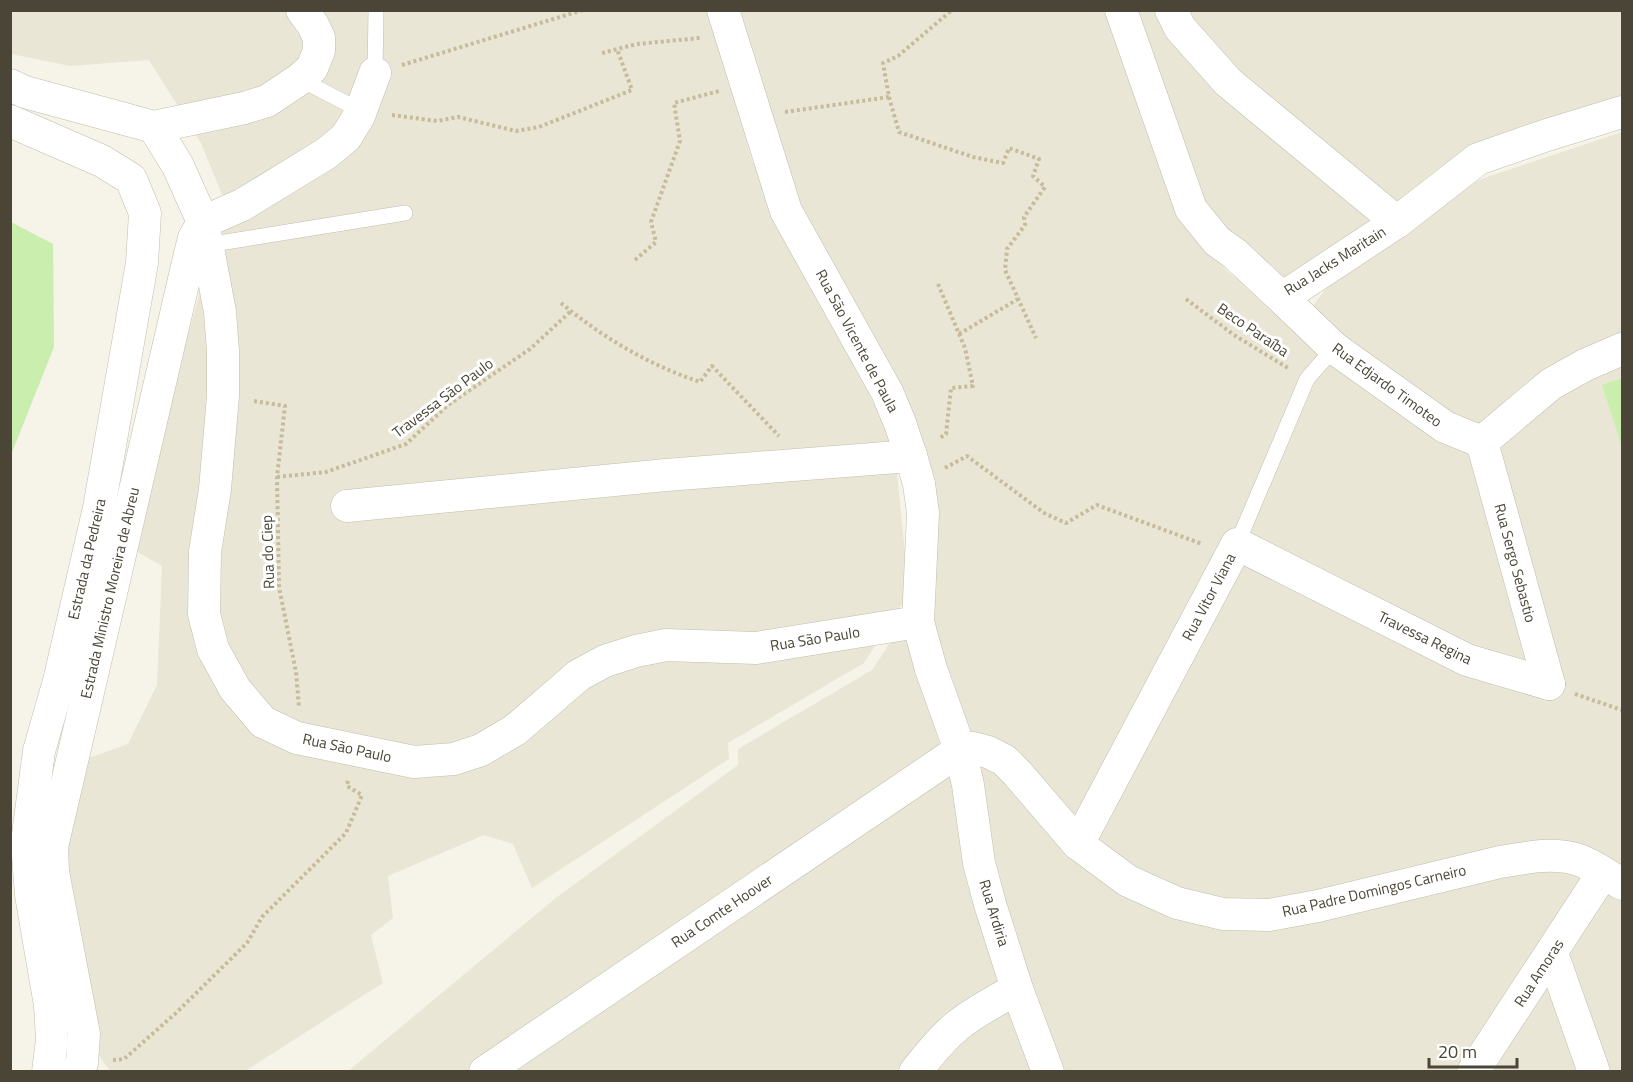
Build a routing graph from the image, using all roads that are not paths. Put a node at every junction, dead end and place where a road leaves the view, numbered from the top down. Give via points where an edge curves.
1 (302, 10) edge
2 (376, 10) edge
3 (1121, 10) edge
4 (1170, 10) edge
5 (727, 23) edge
6 (375, 73) joint
7 (300, 79) junction
8 (10, 85) edge
9 (361, 111) junction
10 (1623, 112) edge
11 (10, 121) edge
12 (154, 127) junction
13 (405, 213) dead end
14 (1397, 222) junction
15 (205, 234) junction
16 (1282, 298) junction
17 (1334, 348) junction
18 (1623, 349) edge
19 (1482, 442) junction
20 (915, 470) junction
21 (347, 506) dead end
22 (1234, 549) junction
23 (918, 622) junction
24 (1549, 684) joint
25 (960, 750) junction
26 (1078, 844) junction
27 (1613, 879) edge
28 (1552, 953) junction
29 (1017, 989) junction
30 (80, 1067) edge
31 (48, 1071) edge
32 (485, 1071) edge
33 (915, 1071) edge
34 (1048, 1071) edge
35 (1473, 1071) edge
36 (1594, 1071) edge

1 - 7 street via 319,38 319,51 312,68
2 - 6 lane
3 - 16 street, Rua Jacks Maritain via 1191,209 1216,241
4 - 14 street via 1180,28 1228,82
5 - 20 street, Rua São Vicente de Paula via 786,211 886,392
6 - 9 street
7 - 9 lane
7 - 12 street via 267,101
8 - 12 street
9 - 15 street via 346,137 327,153 242,205
10 - 14 street, Rua Jacks Maritain via 1478,159
11 - 31 street, Estrada da Pedreira via 102,161 131,179 145,213 142,263 99,508 39,751 27,842 31,895 50,1005 52,1040
12 - 15 street via 178,166
13 - 15 lane
14 - 16 street, Rua Jacks Maritain
15 - 23 street, Rua São Paulo via 220,312 223,396 205,552 204,614 213,649 235,689 263,722 297,738 414,762 454,759 481,750 515,730 579,675 636,651 666,645 756,648
15 - 30 street, Estrada Ministro Moreira de Abreu via 194,238 189,258 52,847 53,872 84,1034
16 - 17 street, Rua Edjardo Timoteo
17 - 19 street, Rua Edjardo Timoteo via 1445,427
17 - 22 lane, Rua Vitor Viana via 1307,379
18 - 19 street via 1551,384
19 - 24 street, Rua Sergo Sebastio
20 - 21 street via 666,475
20 - 23 street, Rua São Vicente de Paula via 923,513
22 - 24 street, Travessa Regina via 1467,660
22 - 26 street, Rua Vitor Viana
23 - 25 street, Rua São Vicente de Paula
25 - 26 street, Rua Padre Domingos Carneiro via 974,747 1004,760
25 - 29 street, Rua Ardiria via 979,863
25 - 32 street, Rua Comte Hoover
26 - 27 street, Rua Padre Domingos Carneiro via 1128,881 1177,903 1223,914 1269,915 1318,906 1528,857 1577,860
27 - 28 street, Rua Amoras
28 - 35 street, Rua Amoras
28 - 36 street
29 - 33 street via 957,1026
29 - 34 street, Rua Ardiria

